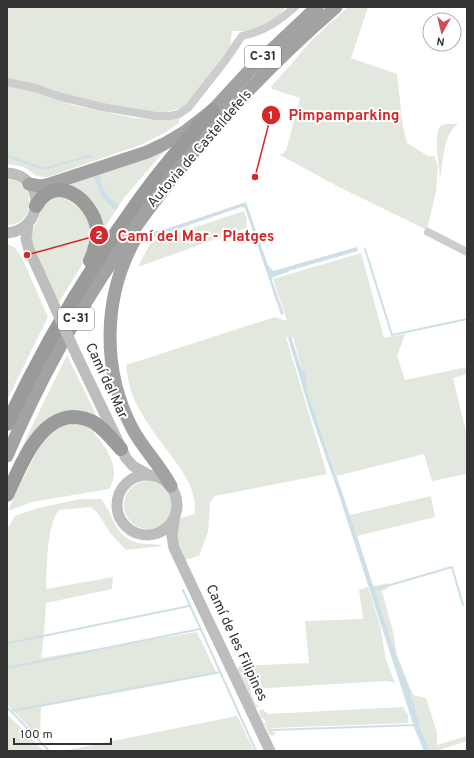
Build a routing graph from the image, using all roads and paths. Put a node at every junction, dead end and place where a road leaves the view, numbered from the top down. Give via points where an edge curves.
1 (295, 7) edge
2 (317, 7) edge
3 (336, 7) edge
4 (7, 82) edge
5 (213, 110) junction
6 (7, 173) edge
7 (29, 184) junction
8 (161, 192) junction
9 (36, 206) junction
10 (28, 224) junction
11 (428, 232) dead end
12 (7, 234) edge
13 (29, 250) junction
14 (467, 252) edge
15 (83, 282) junction
16 (7, 424) edge
17 (124, 453) junction
18 (7, 456) edge
19 (149, 475) junction
20 (126, 485) junction
21 (171, 486) junction
22 (7, 495) edge
23 (174, 520) junction
24 (152, 535) junction
25 (174, 548) junction
26 (270, 751) edge

1 - 4 street via 281,19 255,34 242,36 188,108 179,114 156,116 102,107
2 - 5 highway, Autovia de Castelldefels / C-31 via 249,71
3 - 8 highway, Autovia de Castelldefels / C-31 via 244,96
5 - 7 highway via 186,131 147,152 50,184
5 - 15 highway, Autovia de Castelldefels / C-31 via 165,166
6 - 7 main road via 17,175
7 - 9 main road via 36,196
8 - 18 highway, Autovia de Castelldefels / C-31 via 86,301 34,397
8 - 21 highway via 122,267 111,310 110,340 115,383 126,416
9 - 10 main road
9 - 15 highway via 43,196 58,190 73,194 89,209 96,227 97,239
10 - 12 main road
10 - 13 main road, Camí del Mar via 26,239
11 - 14 street
12 - 13 main road, Camí del Mar via 19,240
13 - 17 main road, Camí del Mar, bridge
15 - 16 highway, Autovia de Castelldefels / C-31
17 - 19 main road, Camí del Mar via 133,466
17 - 20 main road, Camí del Mar
17 - 22 highway via 101,428 89,420 76,417 60,420 48,426 36,439
19 - 20 main road via 138,476
19 - 21 main road via 161,478
20 - 24 main road via 120,492 118,501 122,521 134,532
21 - 23 main road via 177,500
23 - 24 main road via 164,530
23 - 25 main road
24 - 25 main road via 164,539
25 - 26 main road, Camí de les Filipines

